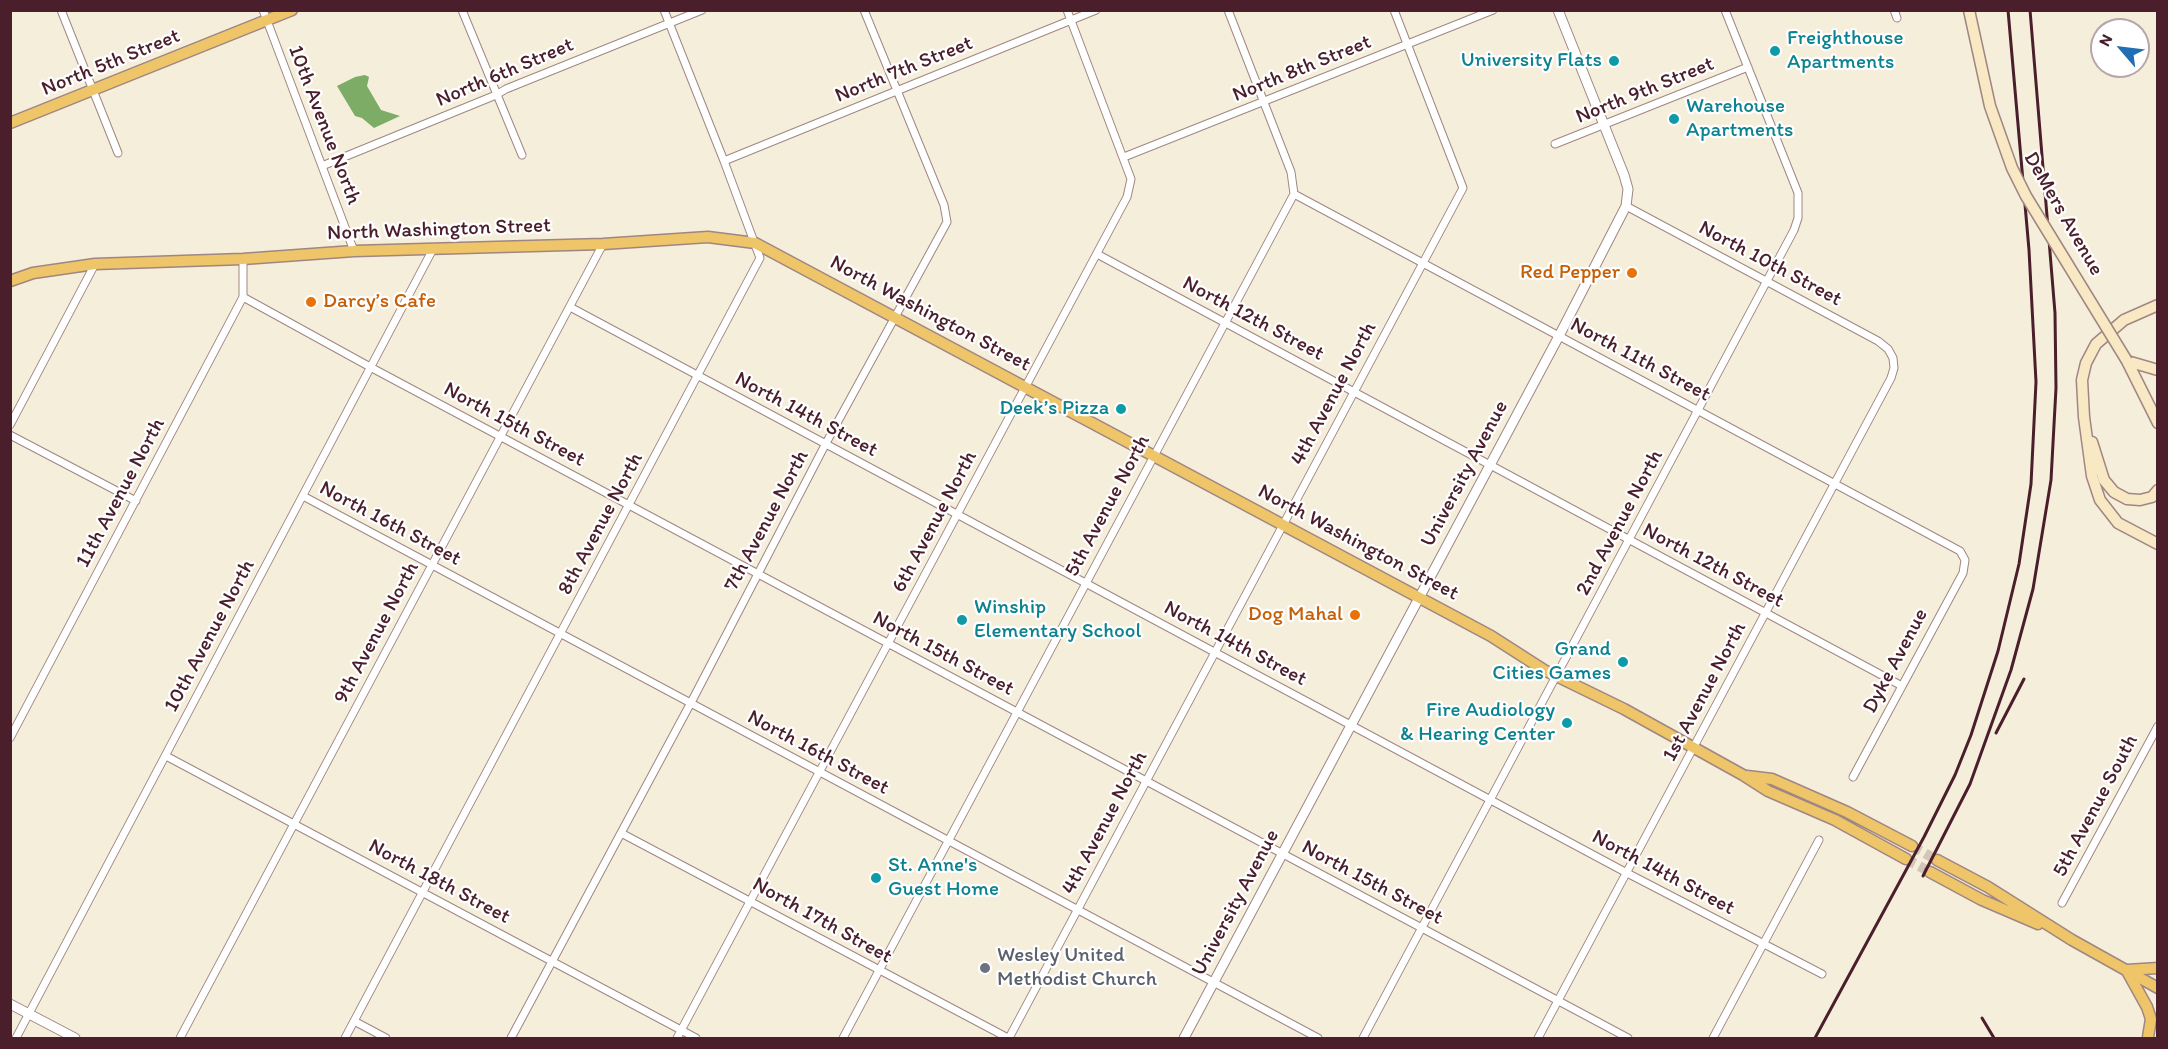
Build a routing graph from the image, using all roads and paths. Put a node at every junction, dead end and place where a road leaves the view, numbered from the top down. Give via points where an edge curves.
1 (61, 10) edge
2 (292, 10) edge
3 (462, 10) edge
4 (664, 10) edge
5 (702, 10) edge
6 (864, 10) edge
7 (1067, 10) edge
8 (1096, 10) edge
9 (1228, 10) edge
10 (1394, 10) edge
11 (1493, 10) edge
12 (1558, 10) edge
13 (1725, 10) edge
14 (1969, 10) edge
15 (265, 16) edge
16 (1071, 20) junction
17 (669, 24) junction
18 (1407, 45) junction
19 (1748, 67) junction
20 (93, 91) junction
21 (897, 91) junction
22 (496, 95) junction
23 (1264, 102) junction
24 (10, 123) edge
25 (1605, 125) junction
26 (1555, 144) dead end
27 (118, 153) dead end
28 (522, 155) dead end
29 (1124, 157) junction
30 (724, 161) junction
31 (322, 166) junction
32 (1294, 194) junction
33 (1626, 206) junction
34 (755, 243) junction
35 (603, 244) junction
36 (433, 249) junction
37 (354, 252) junction
38 (1097, 254) junction
39 (243, 259) junction
40 (1423, 263) junction
41 (95, 264) junction
42 (10, 281) edge
43 (1767, 282) junction
44 (243, 297) junction
45 (2157, 305) edge
46 (570, 307) junction
47 (895, 317) junction
48 (1226, 324) junction
49 (1559, 336) junction
50 (1893, 358) joint
51 (2127, 361) junction
52 (372, 368) junction
53 (2157, 370) edge
54 (699, 376) junction
55 (1026, 387) junction
56 (1354, 392) junction
57 (1699, 411) junction
58 (2084, 417) junction
59 (2157, 423) edge
60 (10, 425) edge
61 (10, 435) edge
62 (500, 436) junction
63 (825, 445) junction
64 (1154, 456) junction
65 (1490, 465) junction
66 (1835, 483) junction
67 (2157, 490) edge
68 (303, 496) junction
69 (136, 501) junction
70 (629, 506) junction
71 (958, 515) junction
72 (1283, 525) junction
73 (1630, 540) junction
74 (2157, 544) edge
75 (1965, 560) joint
76 (432, 565) junction
77 (758, 574) junction
78 (1085, 584) junction
79 (1419, 598) junction
80 (1766, 612) junction
81 (561, 634) junction
82 (888, 643) junction
83 (1215, 652) junction
84 (1556, 676) junction
85 (1902, 686) junction
86 (690, 703) junction
87 (1017, 712) junction
88 (1351, 725) junction
89 (2157, 726) edge
90 (10, 738) edge
91 (1694, 748) junction
92 (166, 756) junction
93 (820, 773) junction
94 (1743, 775) junction
95 (1853, 777) dead end
96 (1146, 781) junction
97 (1491, 800) junction
98 (295, 824) junction
99 (621, 832) junction
100 (1819, 840) dead end
101 (949, 842) junction
102 (1912, 846) tunnel mouth
103 (1282, 854) junction
104 (1906, 859) tunnel mouth
105 (1937, 860) tunnel mouth
106 (1930, 872) tunnel mouth
107 (1627, 873) junction
108 (423, 893) junction
109 (751, 900) junction
110 (2062, 903) dead end
111 (1077, 910) junction
112 (1422, 928) junction
113 (2072, 939) junction
114 (1763, 945) junction
115 (552, 961) junction
116 (2157, 968) edge
117 (2127, 970) junction
118 (879, 972) junction
119 (1822, 974) dead end
120 (1214, 983) junction
121 (2157, 988) edge
122 (1558, 1001) junction
123 (10, 1004) edge
124 (29, 1014) junction
125 (2157, 1020) edge
126 (354, 1021) junction
127 (681, 1030) junction
128 (16, 1038) edge
129 (75, 1038) edge
130 (180, 1038) edge
131 (345, 1038) edge
132 (386, 1038) edge
133 (511, 1038) edge
134 (677, 1038) edge
135 (696, 1038) edge
136 (843, 1038) edge
137 (1009, 1038) edge
138 (1184, 1038) edge
139 (1318, 1038) edge
140 (1363, 1038) edge
141 (1538, 1038) edge
142 (1628, 1038) edge
143 (1713, 1038) edge
144 (2148, 1038) edge

1 - 20 street
2 - 15 main road, North 5th Street
3 - 22 street
4 - 17 street, 8th Avenue North
5 - 17 street, North 6th Street
6 - 21 street, 7th Avenue North
7 - 16 street, 6th Avenue North
8 - 16 street, North 7th Street
9 - 23 street
10 - 18 street, 4th Avenue North
11 - 18 street, North 8th Street
12 - 25 street
13 - 19 street, 2nd Avenue North
14 - 51 main road, DeMers Avenue, bridge via 1990,106 2012,168
15 - 20 main road, North 5th Street
15 - 31 street, 10th Avenue North
16 - 21 street, North 7th Street
16 - 29 street, 6th Avenue North
17 - 22 street, North 6th Street
17 - 30 street, 8th Avenue North
18 - 23 street, North 8th Street
18 - 40 street, 4th Avenue North via 1463,188
19 - 25 street, North 9th Street
19 - 43 street, 2nd Avenue North via 1798,193 1794,230
20 - 24 main road, North 5th Street
20 - 27 street
21 - 30 street, North 7th Street
21 - 47 street, 7th Avenue North via 944,205 947,222
22 - 28 street
22 - 31 street, North 6th Street
23 - 29 street, North 8th Street
23 - 32 street via 1292,172
25 - 26 street, North 9th Street
25 - 33 street via 1628,189
29 - 38 street, 6th Avenue North via 1131,187
30 - 34 street, 8th Avenue North
31 - 37 street, 10th Avenue North
32 - 40 street, North 11th Street
32 - 48 street, 5th Avenue North
33 - 43 street, North 10th Street
33 - 49 street, University Avenue
34 - 35 main road, North Washington Street via 708,237
34 - 47 main road, North Washington Street
34 - 54 street, 8th Avenue North via 760,258
35 - 36 main road, North Washington Street
35 - 46 street, 9th Avenue North
36 - 37 main road, North Washington Street
36 - 52 street, 10th Avenue North
37 - 39 main road, North Washington Street
38 - 48 street, North 12th Street
38 - 55 street, 6th Avenue North
39 - 41 main road, North Washington Street
39 - 44 street, 11th Avenue North
40 - 49 street, North 11th Street
40 - 56 street, 4th Avenue North
41 - 42 main road, North Washington Street via 33,273
41 - 60 street
43 - 50 street, North 10th Street via 1878,341
43 - 57 street, 2nd Avenue North
44 - 52 street, North 15th Street
44 - 69 street, 11th Avenue North
45 - 58 main road via 2124,320 2096,344 2082,380
46 - 54 street, North 14th Street
46 - 62 street, 9th Avenue North
47 - 55 main road, North Washington Street
47 - 63 street, 7th Avenue North
48 - 56 street, North 12th Street
48 - 64 street, 5th Avenue North
49 - 57 street, North 11th Street
49 - 65 street, University Avenue
50 - 66 street, 1st Avenue North via 1891,378
51 - 53 main road
51 - 59 main road, DeMers Avenue
52 - 62 street, North 15th Street
52 - 68 street, 10th Avenue North
54 - 63 street, North 14th Street
54 - 70 street, 8th Avenue North
55 - 64 main road, North Washington Street
55 - 71 street, 6th Avenue North
56 - 65 street, North 12th Street
56 - 72 street, 4th Avenue North
57 - 66 street, North 11th Street
57 - 73 street, 2nd Avenue North
58 - 67 main road via 2104,480 2114,492 2140,500 2152,497
58 - 74 main road via 2092,476 2100,500 2118,523
61 - 69 street
62 - 70 street, North 15th Street
62 - 76 street, 9th Avenue North
63 - 71 street, North 14th Street
63 - 77 street, 7th Avenue North
64 - 72 main road, North Washington Street
64 - 78 street, 5th Avenue North
65 - 73 street, North 12th Street
65 - 79 street, University Avenue
66 - 75 street, North 11th Street via 1960,551
66 - 80 street, 1st Avenue North
68 - 76 street, North 16th Street
68 - 92 street, 10th Avenue North
69 - 90 street, 11th Avenue North
70 - 77 street, North 15th Street
70 - 81 street, 8th Avenue North
71 - 78 street, North 14th Street
71 - 82 street, 6th Avenue North
72 - 79 main road, North Washington Street
72 - 83 street, 4th Avenue North
73 - 80 street, North 12th Street
73 - 84 street, 2nd Avenue North
75 - 85 street, Dyke Avenue via 1963,573
76 - 81 street, North 16th Street
76 - 98 street, 9th Avenue North
77 - 82 street, North 15th Street
77 - 86 street, 7th Avenue North
78 - 83 street, North 14th Street
78 - 87 street, 5th Avenue North
79 - 84 main road, North Washington Street
79 - 88 street, University Avenue
80 - 85 street, North 12th Street
80 - 91 street, 1st Avenue North
81 - 86 street, North 16th Street
81 - 108 street, 8th Avenue North
82 - 87 street, North 15th Street
82 - 93 street, 6th Avenue North
83 - 88 street, North 14th Street
83 - 96 street, 4th Avenue North
84 - 91 main road, North Washington Street
84 - 97 street, 2nd Avenue North
85 - 95 street, Dyke Avenue
86 - 93 street, North 16th Street
86 - 99 street, 7th Avenue North
87 - 96 street, North 15th Street
87 - 101 street, 5th Avenue North
88 - 97 street, North 14th Street
88 - 103 street, University Avenue
89 - 110 street, 5th Avenue South
91 - 94 main road, North Washington Street
91 - 107 street, 1st Avenue North
92 - 98 street, North 18th Street
92 - 124 street, 10th Avenue North
93 - 101 street, North 16th Street
93 - 109 street, 6th Avenue North
94 - 102 main road, North Washington Street via 1772,779
94 - 104 main road, North Washington Street
96 - 103 street, North 15th Street
96 - 111 street, 4th Avenue North
97 - 107 street, North 14th Street
97 - 112 street, 2nd Avenue North
98 - 108 street, North 18th Street
98 - 130 street, 9th Avenue North
99 - 109 street, North 17th Street
99 - 115 street, 7th Avenue North
100 - 114 street
101 - 111 street, North 16th Street
101 - 118 street, 5th Avenue North
103 - 112 street, North 15th Street
103 - 120 street, University Avenue
105 - 113 main road
106 - 113 main road via 1982,900
107 - 114 street, North 14th Street
107 - 122 street, 1st Avenue North
108 - 115 street, North 18th Street
108 - 126 street, 8th Avenue North
109 - 118 street, North 17th Street
109 - 127 street, 6th Avenue North
111 - 120 street, North 16th Street
111 - 137 street, 4th Avenue North
112 - 122 street, North 15th Street
112 - 140 street, 2nd Avenue North
113 - 117 main road
114 - 119 street, North 14th Street
114 - 143 street
115 - 127 street, North 18th Street
115 - 133 street, 7th Avenue North
116 - 117 main road
117 - 121 main road
117 - 144 main road via 2151,1019
118 - 136 street, 5th Avenue North
118 - 137 street, North 17th Street
120 - 138 street, University Avenue
120 - 139 street, North 16th Street
122 - 141 street, 1st Avenue North
122 - 142 street, North 15th Street
123 - 124 street
124 - 128 street, 10th Avenue North
124 - 129 street
125 - 144 main road
126 - 131 street, 8th Avenue North
126 - 132 street
127 - 134 street, 6th Avenue North
127 - 135 street, North 18th Street

